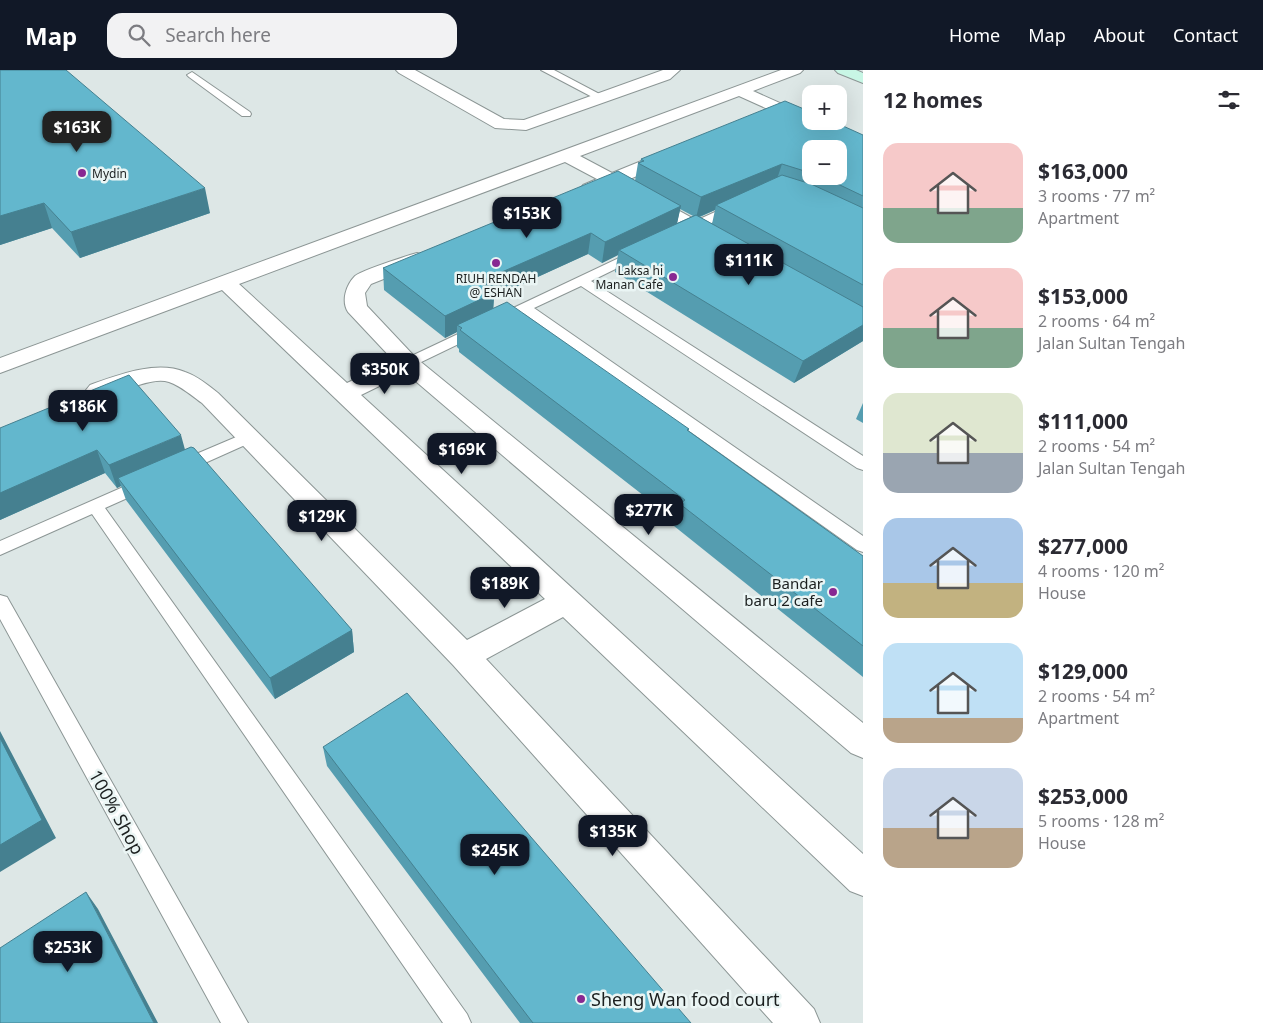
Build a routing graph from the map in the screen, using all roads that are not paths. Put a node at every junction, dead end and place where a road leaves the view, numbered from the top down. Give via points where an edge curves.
1 (404, 70) edge
2 (546, 70) edge
3 (672, 70) edge
4 (795, 70) edge
5 (843, 70) edge
6 (192, 75) dead end
7 (863, 78) edge
8 (740, 91) junction
9 (602, 98) junction
10 (619, 106) dead end
11 (781, 110) junction
12 (246, 114) dead end
13 (636, 114) dead end
14 (763, 118) edge
15 (654, 121) junction
16 (692, 147) edge
17 (863, 147) edge
18 (566, 155) junction
19 (611, 180) junction
20 (576, 195) edge
21 (747, 202) edge
22 (685, 230) junction
23 (650, 247) edge
24 (736, 250) edge
25 (433, 253) edge
26 (581, 280) junction
27 (225, 282) junction
28 (523, 308) junction
29 (408, 363) junction
30 (0, 366) edge
31 (345, 393) junction
32 (78, 398) edge
33 (248, 437) junction
34 (863, 464) edge
35 (95, 506) junction
36 (863, 546) edge
37 (0, 548) edge
38 (567, 601) junction
39 (0, 602) edge
40 (464, 656) junction
41 (863, 743) edge
42 (863, 878) edge
43 (235, 1023) edge
44 (458, 1023) edge
45 (800, 1023) edge

1 - 9 street via 501,124 526,125
2 - 9 lane
3 - 9 street via 665,76
4 - 8 street
5 - 7 main road
6 - 12 lane
8 - 11 street
8 - 15 street
9 - 10 street
11 - 14 street
11 - 17 street
13 - 15 street
15 - 18 street
16 - 19 street
18 - 19 street
18 - 27 street
19 - 20 street
19 - 22 street
21 - 22 lane
22 - 24 street
23 - 26 lane
25 - 29 street via 363,280 355,293 356,307
26 - 28 lane
26 - 34 lane
27 - 30 street
27 - 31 street
28 - 29 lane
28 - 36 lane
29 - 31 street
29 - 41 street
31 - 38 street
32 - 33 street via 103,388 166,374 183,380 210,398
33 - 35 lane
33 - 40 street
35 - 37 lane
35 - 44 lane
38 - 40 street
38 - 42 street
39 - 43 lane, 100% Shop
40 - 45 street

